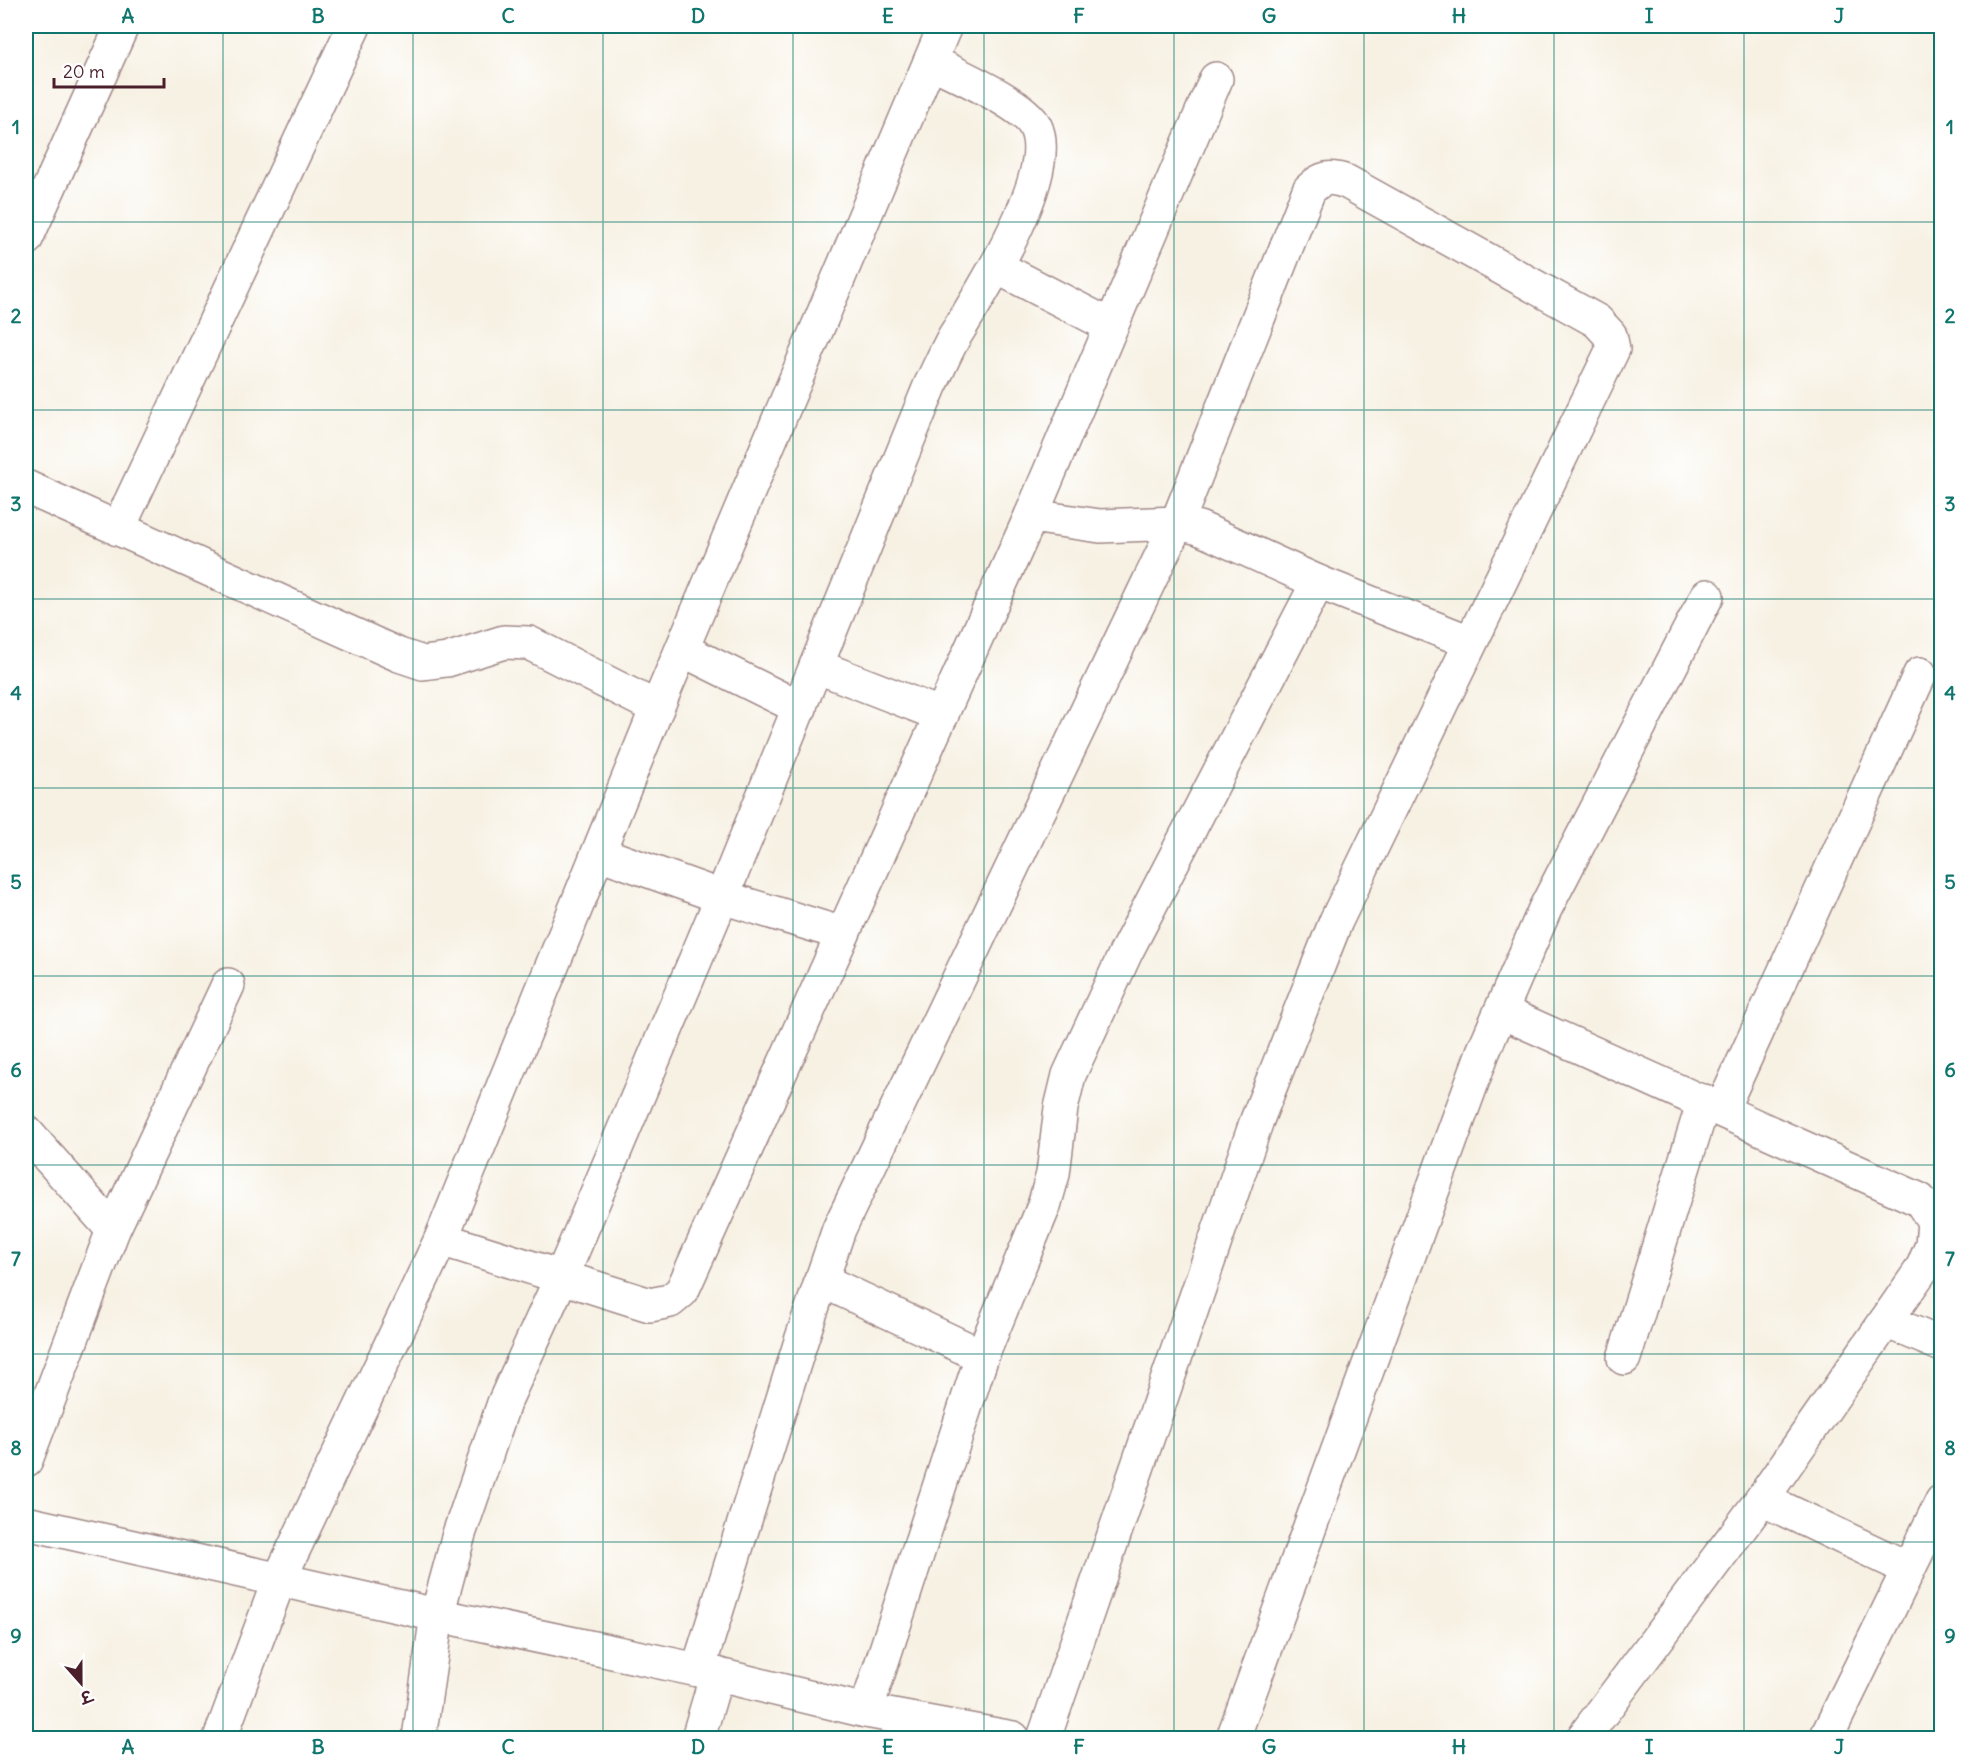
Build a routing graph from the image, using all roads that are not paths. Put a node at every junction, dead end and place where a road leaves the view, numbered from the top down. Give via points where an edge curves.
1 (122, 26) edge
2 (354, 26) edge
3 (945, 26) edge
4 (932, 62) junction
5 (1216, 79) dead end
6 (26, 239) edge
7 (997, 267) junction
8 (1111, 326) junction
9 (26, 487) edge
10 (1031, 516) junction
11 (1177, 523) junction
12 (117, 529) junction
13 (1318, 582) junction
14 (1707, 596) dead end
15 (1470, 642) junction
16 (683, 650) junction
17 (816, 666) junction
18 (1920, 674) dead end
19 (657, 708) junction
20 (801, 708) junction
21 (942, 715) junction
22 (599, 853) junction
23 (722, 897) junction
24 (843, 934) junction
25 (228, 986) dead end
26 (1502, 1012) junction
27 (1713, 1105) junction
28 (26, 1132) edge
29 (112, 1230) junction
30 (441, 1239) junction
31 (562, 1276) junction
32 (821, 1280) junction
33 (1886, 1321) junction
34 (1941, 1345) edge
35 (982, 1356) junction
36 (1624, 1358) dead end
37 (26, 1460) edge
38 (1762, 1499) junction
39 (1941, 1501) edge
40 (26, 1522) edge
41 (1907, 1568) junction
42 (279, 1580) junction
43 (437, 1615) junction
44 (708, 1672) junction
45 (866, 1711) junction
46 (220, 1738) edge
47 (419, 1738) edge
48 (698, 1738) edge
49 (1013, 1738) edge
50 (1044, 1738) edge
51 (1233, 1738) edge
52 (1583, 1738) edge
53 (1826, 1738) edge

1 - 6 street
2 - 12 street
3 - 4 street
4 - 7 street via 1019,108 1035,126 1041,149 1036,178
4 - 16 street
5 - 8 street
7 - 8 street
7 - 17 street via 953,339 930,386
8 - 10 street
9 - 12 street
10 - 11 street via 1100,526
10 - 21 street
11 - 13 street via 1199,528
11 - 15 street via 1309,190 1320,180 1332,177 1347,182 1597,321 1610,335 1612,350 1606,367
11 - 32 street via 839,1229
12 - 19 street via 423,663 447,660 504,642 529,643
13 - 15 street
13 - 35 street via 1126,952 1069,1075 1044,1206
14 - 26 street via 1545,909
15 - 50 street via 1336,921 1257,1120
16 - 19 street
16 - 20 street
17 - 20 street
17 - 21 street
18 - 27 street
19 - 22 street
20 - 23 street
21 - 24 street
22 - 23 street
22 - 30 street
23 - 24 street
23 - 31 street
24 - 31 street via 682,1291 670,1301 650,1305
25 - 29 street
26 - 27 street
26 - 51 street via 1483,1052
27 - 33 street via 1920,1200 1934,1221 1932,1245 1922,1269
27 - 36 street
28 - 29 street
29 - 37 street
30 - 31 street
30 - 42 street
31 - 43 street via 496,1425 459,1534
32 - 35 street
32 - 44 street
33 - 34 street
33 - 38 street
35 - 45 street
38 - 41 street
38 - 52 street
39 - 41 street
40 - 42 street
41 - 53 street
42 - 43 street
42 - 46 street
43 - 44 street
43 - 47 street
44 - 45 street
44 - 48 street
45 - 49 street

